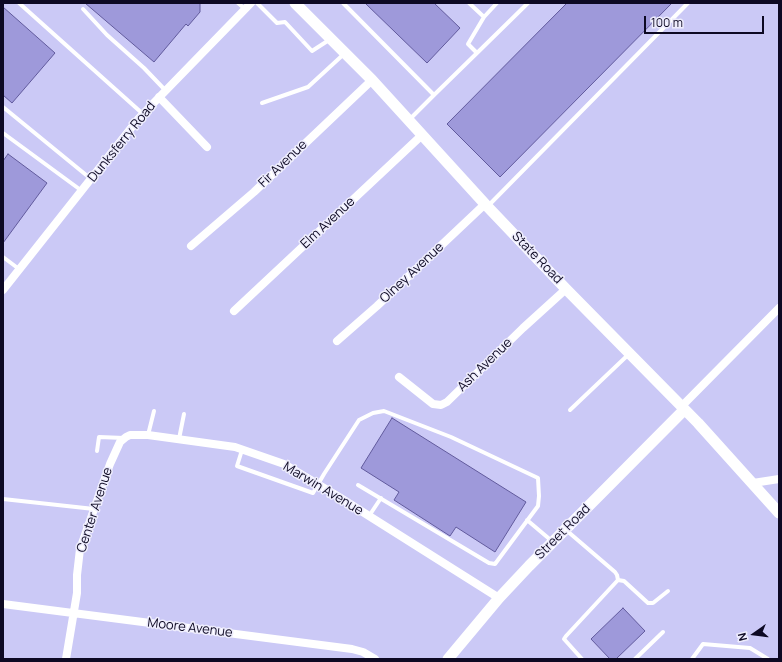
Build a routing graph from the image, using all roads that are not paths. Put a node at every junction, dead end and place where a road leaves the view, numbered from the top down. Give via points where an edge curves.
1 (19, 3) edge
2 (238, 3) edge
3 (257, 3) edge
4 (295, 3) edge
5 (342, 3) edge
6 (469, 3) edge
7 (497, 3) edge
8 (528, 3) edge
9 (688, 3) edge
10 (248, 6) edge
11 (83, 9) dead end
12 (484, 17) junction
13 (331, 38) junction
14 (345, 53) junction
15 (477, 53) junction
16 (372, 80) junction
17 (166, 91) junction
18 (434, 95) junction
19 (159, 97) junction
20 (262, 103) dead end
21 (3, 107) edge
22 (143, 114) junction
23 (408, 120) junction
24 (3, 133) edge
25 (422, 135) junction
26 (206, 147) dead end
27 (91, 180) junction
28 (82, 191) junction
29 (486, 205) junction
30 (191, 246) dead end
31 (3, 257) edge
32 (20, 269) junction
33 (566, 289) junction
34 (3, 290) edge
35 (779, 308) edge
36 (234, 311) dead end
37 (337, 341) dead end
38 (629, 354) junction
39 (400, 377) dead end
40 (683, 408) junction
41 (570, 410) dead end
42 (154, 411) dead end
43 (184, 414) dead end
44 (148, 435) junction
45 (125, 437) junction
46 (179, 440) junction
47 (242, 449) junction
48 (97, 451) dead end
49 (779, 479) edge
50 (754, 483) junction
51 (317, 485) junction
52 (358, 485) dead end
53 (381, 498) junction
54 (3, 499) edge
55 (94, 509) junction
56 (779, 513) edge
57 (369, 516) junction
58 (527, 520) junction
59 (566, 530) junction
60 (553, 542) junction
61 (618, 580) junction
62 (668, 591) dead end
63 (499, 598) junction
64 (3, 604) edge
65 (73, 613) junction
66 (664, 632) dead end
67 (66, 659) edge
68 (375, 659) edge
69 (448, 659) edge
70 (582, 659) edge
71 (635, 659) edge
72 (692, 659) edge
73 (768, 659) edge

1 - 22 lane
2 - 10 lane
3 - 13 lane via 277,23 285,22 312,51
4 - 13 main road, State Road
5 - 18 lane
6 - 12 lane
7 - 12 lane
8 - 15 lane
9 - 29 lane
10 - 17 street, Dunksferry Road
11 - 17 lane
12 - 15 lane via 468,44
13 - 14 main road, State Road
14 - 16 main road, State Road
14 - 20 lane via 308,87
15 - 18 lane
16 - 23 main road, State Road
16 - 30 street, Fir Avenue via 254,192
17 - 19 street, Dunksferry Road
18 - 23 lane
19 - 22 street, Dunksferry Road
19 - 26 street
21 - 27 lane
22 - 27 street, Dunksferry Road
23 - 25 main road, State Road
24 - 28 lane
25 - 29 main road, State Road
25 - 36 street, Elm Avenue
27 - 28 street, Dunksferry Road
28 - 32 street, Dunksferry Road
29 - 33 main road, State Road
29 - 37 street, Olney Avenue
31 - 32 lane
32 - 34 street, Dunksferry Road
33 - 38 main road, State Road
33 - 39 street, Ash Avenue via 447,402 441,405 433,404
35 - 40 street, Street Road
38 - 40 main road, State Road
38 - 41 lane
40 - 50 main road, State Road
40 - 59 main road, Street Road
42 - 44 lane
43 - 46 lane
44 - 45 street, Marwin Avenue
44 - 46 street, Marwin Avenue
45 - 48 lane via 99,437
45 - 55 street, Center Avenue via 110,464
46 - 47 street, Marwin Avenue
47 - 51 street, Marwin Avenue via 284,464
47 - 51 lane via 238,466 313,493
49 - 50 street
50 - 56 main road, State Road
51 - 57 street, Marwin Avenue
51 - 58 lane via 359,420 384,411 451,437 538,478 538,506
52 - 53 lane
53 - 57 lane
53 - 58 lane via 489,564 495,564
54 - 55 lane
55 - 65 street, Center Avenue via 80,549
57 - 63 street, Marwin Avenue
58 - 60 lane
59 - 60 main road, Street Road
59 - 61 lane via 615,572
60 - 63 main road, Street Road
61 - 62 lane via 624,581 648,603 653,603
61 - 70 lane via 564,639
63 - 69 main road, Street Road
64 - 65 street, Moore Avenue
65 - 67 street, Center Avenue
65 - 68 street, Moore Avenue via 352,649
66 - 71 lane
72 - 73 lane via 703,644 750,648

